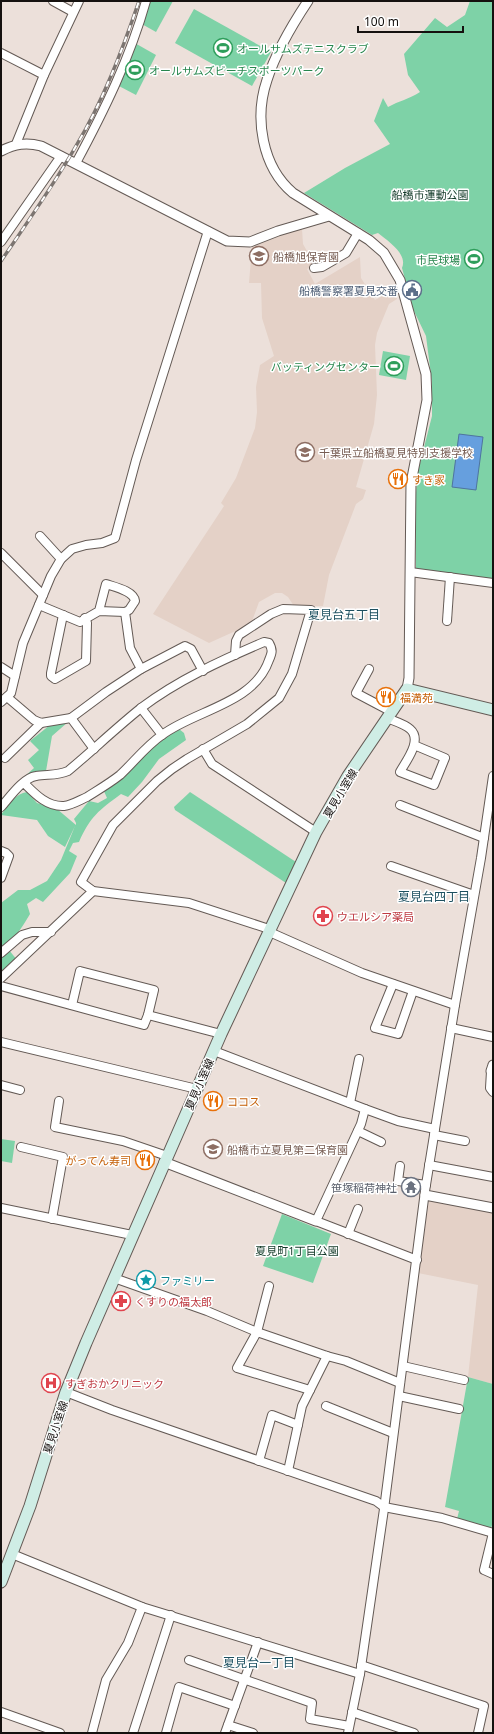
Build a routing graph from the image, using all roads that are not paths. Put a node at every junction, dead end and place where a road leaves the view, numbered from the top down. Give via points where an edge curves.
1 (53, 1) edge
2 (79, 1) edge
3 (146, 1) edge
4 (308, 1) edge
5 (74, 12) junction
6 (1, 52) edge
7 (44, 75) junction
8 (16, 144) junction
9 (3, 148) edge
10 (61, 156) junction
11 (76, 163) junction
12 (329, 216) junction
13 (208, 231) junction
14 (358, 233) junction
15 (1, 242) edge
16 (314, 268) dead end
17 (40, 536) dead end
18 (1, 553) edge
19 (61, 559) junction
20 (410, 572) junction
21 (450, 577) junction
22 (493, 583) edge
23 (43, 595) junction
24 (39, 605) junction
25 (99, 611) junction
26 (125, 612) junction
27 (63, 615) junction
28 (85, 618) junction
29 (447, 621) dead end
30 (235, 654) junction
31 (1, 667) edge
32 (141, 669) junction
33 (369, 669) dead end
34 (203, 671) junction
35 (15, 676) junction
36 (407, 689) junction
37 (4, 699) edge
38 (141, 708) junction
39 (493, 710) edge
40 (390, 715) junction
41 (71, 718) junction
42 (41, 723) junction
43 (162, 735) junction
44 (414, 745) junction
45 (204, 749) junction
46 (94, 750) junction
47 (4, 758) dead end
48 (493, 776) edge
49 (24, 783) junction
50 (400, 805) dead end
51 (1, 807) edge
52 (316, 832) junction
53 (484, 838) junction
54 (1, 851) edge
55 (391, 866) dead end
56 (1, 878) edge
57 (93, 891) junction
58 (474, 895) junction
59 (270, 931) junction
60 (51, 932) junction
61 (1, 953) edge
62 (1, 978) edge
63 (393, 984) junction
64 (1, 986) edge
65 (413, 991) junction
66 (72, 1005) junction
67 (455, 1005) junction
68 (148, 1015) junction
69 (451, 1028) junction
70 (221, 1034) junction
71 (493, 1037) edge
72 (1, 1042) edge
73 (214, 1051) junction
74 (359, 1059) dead end
75 (492, 1068) edge
76 (1, 1085) edge
77 (197, 1089) junction
78 (20, 1090) dead end
79 (493, 1092) edge
80 (59, 1101) dead end
81 (350, 1103) junction
82 (365, 1109) junction
83 (358, 1131) junction
84 (435, 1132) junction
85 (465, 1141) dead end
86 (381, 1142) dead end
87 (21, 1147) dead end
88 (165, 1159) junction
89 (429, 1165) junction
90 (400, 1166) dead end
91 (493, 1177) edge
92 (426, 1185) junction
93 (425, 1195) junction
94 (1, 1208) edge
95 (493, 1208) edge
96 (358, 1209) dead end
97 (52, 1219) junction
98 (316, 1221) junction
99 (348, 1234) junction
100 (132, 1235) junction
101 (417, 1260) junction
102 (114, 1278) junction
103 (269, 1286) dead end
104 (257, 1332) junction
105 (327, 1356) junction
106 (403, 1366) junction
107 (464, 1380) dead end
108 (400, 1383) junction
109 (310, 1390) junction
110 (66, 1392) junction
111 (399, 1396) junction
112 (326, 1406) dead end
113 (460, 1409) dead end
114 (298, 1425) junction
115 (393, 1434) junction
116 (259, 1461) junction
117 (288, 1471) junction
118 (384, 1506) junction
119 (493, 1533) edge
120 (12, 1554) junction
121 (493, 1574) edge
122 (1, 1578) edge
123 (142, 1607) junction
124 (171, 1615) junction
125 (258, 1642) junction
126 (189, 1660) dead end
127 (360, 1669) junction
128 (244, 1680) junction
129 (235, 1706) junction
130 (1, 1712) edge
131 (352, 1712) junction
132 (228, 1725) junction
133 (349, 1730) edge
134 (60, 1733) edge
135 (92, 1733) edge
136 (133, 1733) edge
137 (166, 1733) edge
138 (225, 1733) edge
139 (253, 1733) edge
140 (414, 1733) edge
141 (478, 1733) edge

1 - 5 street
2 - 5 street
3 - 11 street via 116,85
4 - 12 street via 268,75 262,100 262,128 267,155 277,177 293,193
5 - 7 street
6 - 7 street
7 - 8 street
8 - 9 street
8 - 10 street via 30,143
10 - 11 street
10 - 15 street
11 - 13 street
12 - 13 street via 250,242 227,241
12 - 14 street
13 - 19 street via 136,460 115,538 72,549
14 - 16 street via 346,253 322,267
14 - 20 street via 381,250 392,265 404,294 426,374 427,400 411,482
17 - 19 street
18 - 23 street
19 - 23 street
20 - 21 street
20 - 36 street
21 - 22 street
21 - 29 street
23 - 24 street
24 - 27 street
24 - 35 street via 23,643
25 - 26 street
25 - 26 street via 106,584 135,597 135,601
25 - 28 street
26 - 32 street via 130,648
27 - 28 street via 80,622
27 - 28 street via 51,673 55,679 86,661
30 - 34 street
30 - 43 street via 264,642 269,643 273,651 267,668 259,679 242,692
30 - 45 street via 239,635 271,614 283,609 311,610 292,674 279,698 248,724
31 - 35 street
32 - 34 street via 185,646 191,649
32 - 41 street
33 - 40 street via 356,693
34 - 38 street
35 - 37 street via 11,693
36 - 39 main road
36 - 40 main road, 夏見小室線
37 - 42 street
38 - 43 street
38 - 46 street
40 - 44 street via 411,729 415,736
40 - 52 main road, 夏見小室線 via 338,793
41 - 42 street
41 - 46 street
42 - 47 street
43 - 49 street via 119,776 92,794 66,806 39,798
44 - 44 street via 445,758 434,785 400,772
45 - 52 street via 212,764
45 - 57 street via 172,769 113,825 80,882
46 - 49 street via 68,772 31,777
48 - 53 street
49 - 51 street
50 - 53 street
52 - 59 main road, 夏見小室線
53 - 58 street
54 - 56 street via 9,856
55 - 58 street
57 - 59 street via 189,903
57 - 60 street
58 - 67 street
59 - 63 street via 341,964
59 - 70 main road, 夏見小室線
60 - 61 street via 22,935
60 - 62 street
63 - 65 street
63 - 65 street via 375,1028 398,1034
64 - 66 street
65 - 67 street
66 - 68 street via 144,1025
66 - 68 street via 80,971 154,990
67 - 69 street
68 - 70 street
69 - 71 street
69 - 84 street
70 - 73 main road, 夏見小室線
72 - 77 street
73 - 77 main road, 夏見小室線
73 - 81 street
74 - 81 street
75 - 79 street via 490,1088
76 - 78 street
77 - 88 main road, 夏見小室線
80 - 88 street via 55,1128 123,1141
81 - 82 street
82 - 83 street
82 - 84 street
83 - 86 street
83 - 98 street
84 - 85 street
84 - 89 street
87 - 97 street via 63,1157
88 - 98 street
88 - 100 main road, 夏見小室線
89 - 91 street
89 - 92 street
90 - 92 street via 398,1181
92 - 93 street
93 - 95 street
93 - 101 street
94 - 97 street
96 - 99 street
97 - 100 street
98 - 99 street
99 - 101 street
100 - 102 main road, 夏見小室線
101 - 106 street
102 - 104 street
102 - 110 main road, 夏見小室線
103 - 104 street
104 - 105 street
104 - 109 street via 237,1368
105 - 108 street
105 - 109 street
106 - 107 street
106 - 108 street
108 - 111 street
109 - 114 street via 302,1406
110 - 116 street
110 - 120 main road, 夏見小室線
111 - 113 street
111 - 115 street
112 - 115 street
114 - 116 street via 272,1415
114 - 117 street
115 - 118 street
116 - 117 street
117 - 118 street
118 - 119 street via 442,1518
118 - 127 street
119 - 121 street via 484,1570
120 - 122 main road, 夏見小室線
120 - 123 street
123 - 124 street
123 - 135 street via 128,1643 106,1680
124 - 125 street
124 - 136 street
125 - 127 street
125 - 128 street
126 - 128 street
127 - 131 street
127 - 141 street via 484,1706
128 - 129 street
128 - 133 street via 312,1703 310,1718
129 - 132 street
129 - 137 street via 179,1687
130 - 134 street
131 - 133 street
131 - 140 street
132 - 138 street
132 - 139 street

